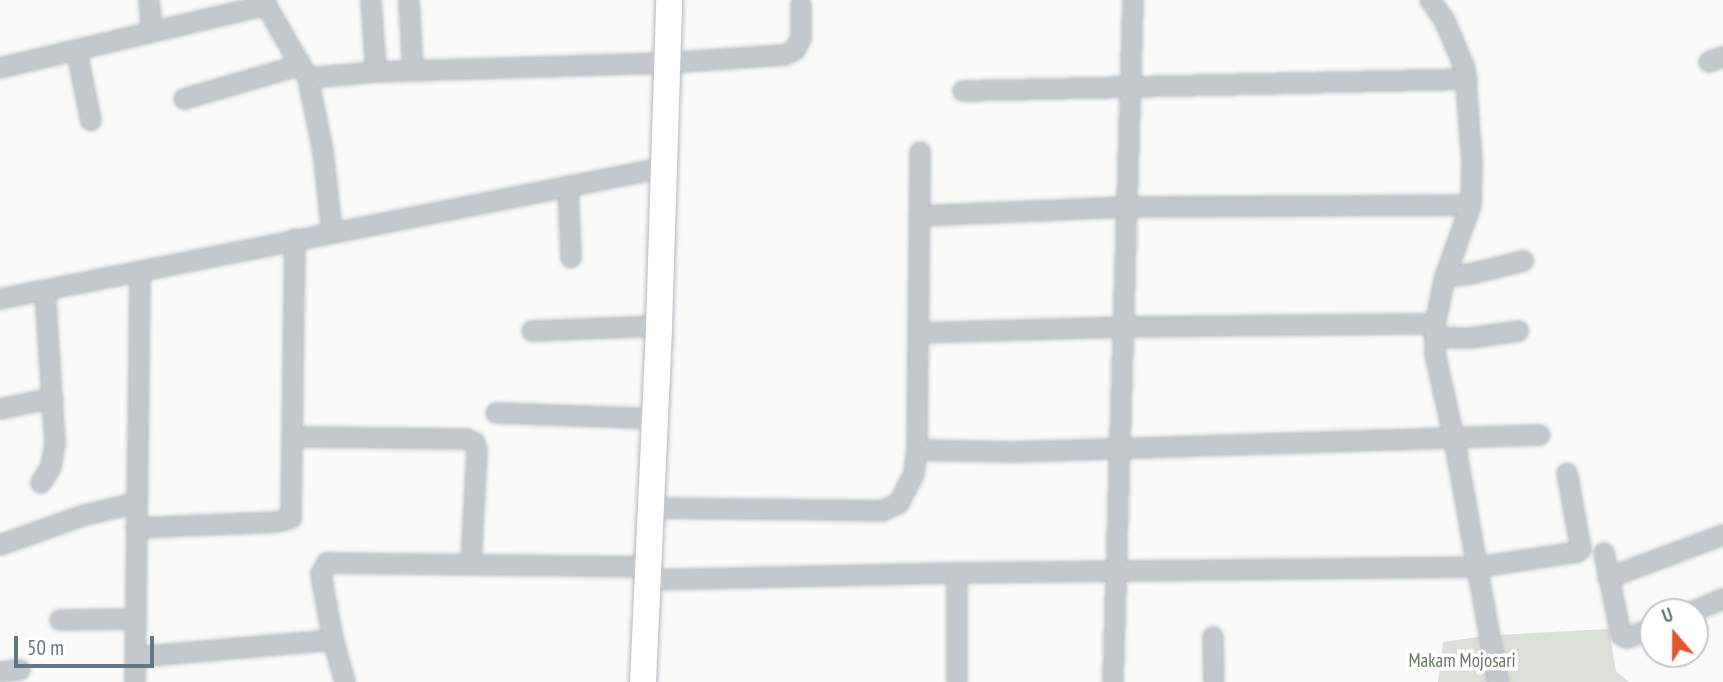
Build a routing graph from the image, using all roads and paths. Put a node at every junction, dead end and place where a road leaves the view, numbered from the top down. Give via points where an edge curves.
1 (149, 0) edge
2 (370, 0) edge
3 (409, 0) edge
4 (669, 0) edge
5 (1133, 0) edge
6 (1430, 0) edge
7 (265, 3) edge
8 (800, 5) dead end
9 (152, 32) junction
10 (77, 52) junction
11 (665, 64) junction
12 (0, 68) edge
13 (413, 71) junction
14 (304, 72) junction
15 (376, 72) junction
16 (1467, 79) junction
17 (1129, 87) junction
18 (963, 91) dead end
19 (184, 99) dead end
20 (91, 121) dead end
21 (920, 152) dead end
22 (662, 168) junction
23 (568, 186) junction
24 (1471, 205) junction
25 (1128, 208) junction
26 (919, 216) junction
27 (332, 232) junction
28 (295, 239) junction
29 (571, 258) dead end
30 (1523, 261) dead end
31 (139, 272) junction
32 (1445, 277) junction
33 (45, 290) junction
34 (0, 299) edge
35 (659, 326) junction
36 (1124, 327) junction
37 (531, 331) dead end
38 (1434, 331) junction
39 (1519, 331) dead end
40 (919, 333) junction
41 (53, 398) junction
42 (0, 409) edge
43 (496, 413) dead end
44 (656, 419) junction
45 (1540, 435) dead end
46 (294, 437) junction
47 (1454, 438) junction
48 (1122, 449) junction
49 (918, 450) junction
50 (1567, 473) dead end
51 (41, 483) dead end
52 (136, 503) junction
53 (652, 508) junction
54 (136, 528) junction
55 (1723, 535) edge
56 (0, 545) edge
57 (1604, 553) dead end
58 (471, 564) junction
59 (1479, 567) junction
60 (1116, 572) junction
61 (957, 573) junction
62 (647, 574) junction
63 (1608, 578) junction
64 (136, 619) junction
65 (60, 620) dead end
66 (1639, 633) edge
67 (1213, 637) dead end
68 (333, 640) junction
69 (136, 657) junction
70 (20, 670) dead end
71 (0, 672) edge
72 (135, 682) edge
73 (345, 682) edge
74 (643, 682) edge
75 (957, 682) edge
76 (1114, 682) edge
77 (1214, 682) edge
78 (1498, 682) edge

1 - 9 street
2 - 15 street
3 - 13 street
4 - 11 main road
5 - 17 street
6 - 16 street via 1444,19
7 - 9 street
7 - 14 street
8 - 11 street via 801,38 795,50 785,55
9 - 10 street
10 - 12 street
10 - 20 street
11 - 13 street
11 - 22 main road
13 - 15 street
14 - 15 street
14 - 19 street
14 - 27 street via 323,151
16 - 17 street
16 - 24 street
17 - 18 street
17 - 25 street
21 - 26 street
22 - 23 street
22 - 35 main road
23 - 27 street
23 - 29 street
24 - 25 street
24 - 32 street
25 - 26 street
25 - 36 street
26 - 40 street
27 - 28 street
28 - 31 street
28 - 46 street
30 - 32 street
31 - 33 street
31 - 52 street
32 - 38 street
33 - 34 street
33 - 41 street
35 - 37 street
35 - 44 main road
36 - 38 street
36 - 40 street
36 - 48 street
38 - 39 street via 1470,338
38 - 47 street via 1440,383
40 - 49 street
41 - 42 street
41 - 51 street via 55,445 51,467
43 - 44 street
44 - 53 main road
45 - 47 street
46 - 54 street via 293,511 286,522
46 - 58 street via 467,439 475,443
47 - 48 street
47 - 59 street
48 - 49 street
48 - 60 street
49 - 53 street via 909,488 899,503 882,511
50 - 59 street via 1581,549
52 - 54 street
52 - 56 street via 85,515
53 - 62 main road
54 - 64 street
55 - 63 street
57 - 63 street
58 - 62 street
58 - 68 street via 327,563 321,574
59 - 60 street
59 - 78 street
60 - 61 street
60 - 76 street
61 - 62 street
61 - 75 street
62 - 74 main road
63 - 66 street via 1621,635 1627,638
64 - 65 street
64 - 69 street
67 - 77 street
68 - 69 street
68 - 73 street
69 - 72 street
70 - 71 street

